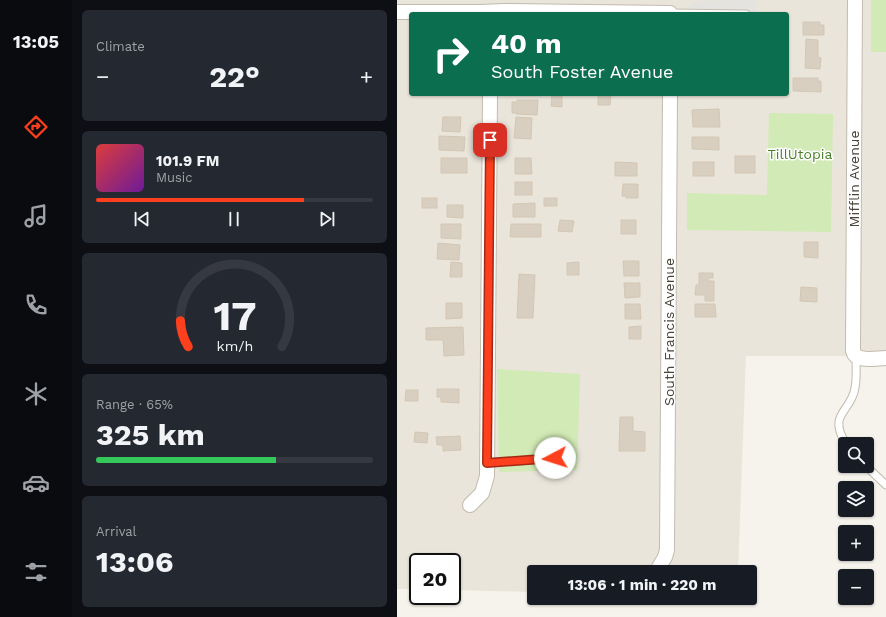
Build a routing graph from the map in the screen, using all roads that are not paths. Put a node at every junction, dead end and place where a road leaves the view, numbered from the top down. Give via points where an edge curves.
1 (855, 0) edge
2 (491, 9) edge
3 (670, 9) edge
4 (397, 12) edge
5 (716, 12) edge
6 (490, 96) edge
7 (670, 96) edge
8 (856, 357) junction
9 (886, 358) edge
10 (842, 437) edge
11 (555, 458) dead end
12 (487, 463) junction
13 (873, 473) edge
14 (886, 485) edge
15 (470, 505) dead end
16 (660, 565) edge

1 - 8 street, Mifflin Avenue via 853,350
2 - 3 street
2 - 4 street
3 - 5 lane
6 - 12 street
7 - 16 street, South Francis Avenue via 667,550
8 - 9 street
8 - 10 lane via 855,389 839,417 839,433
11 - 12 lane
12 - 15 street via 487,476 482,493
13 - 14 lane

